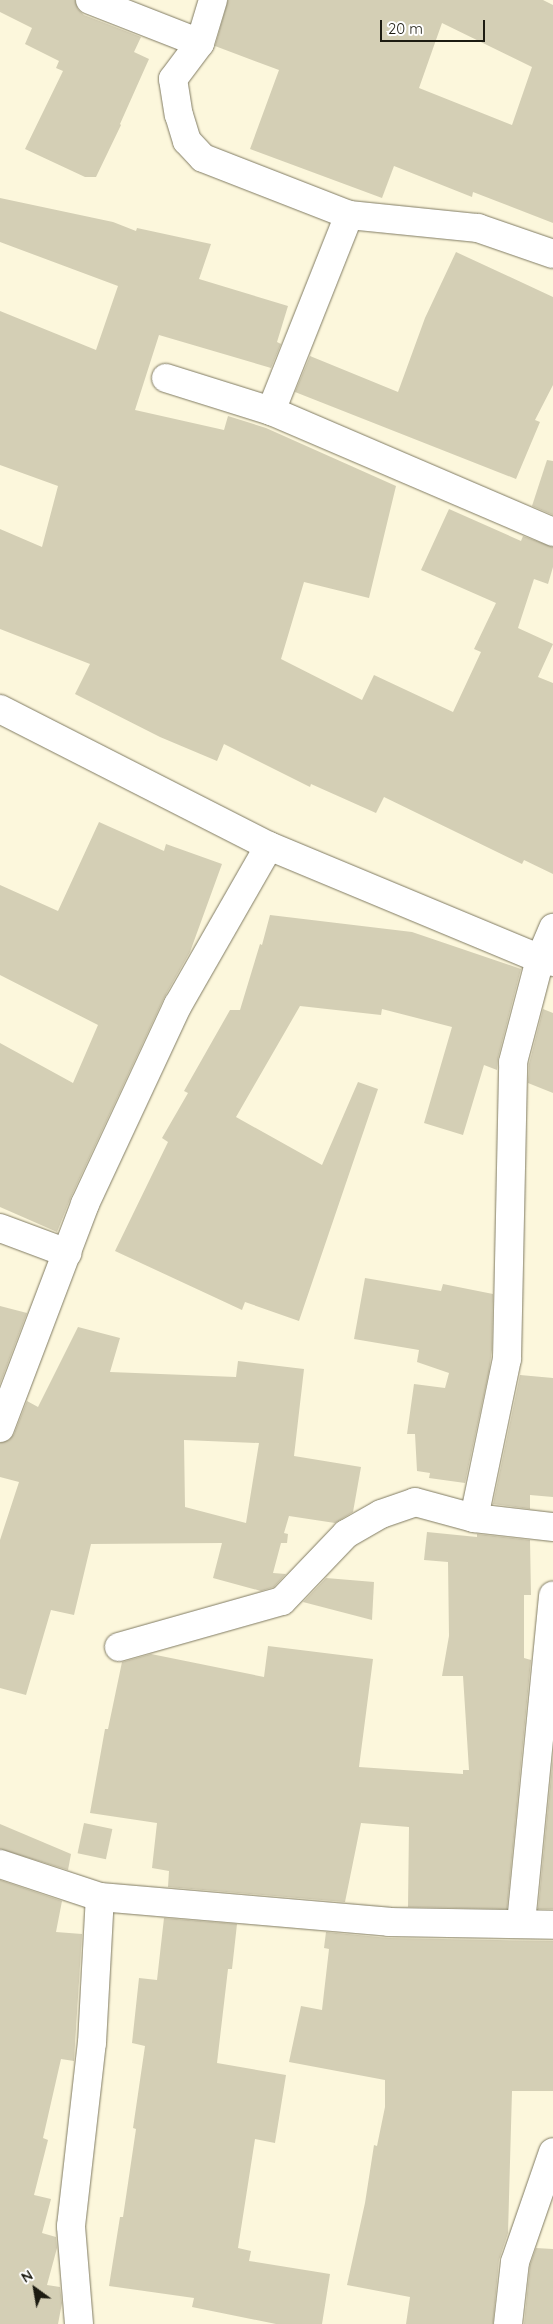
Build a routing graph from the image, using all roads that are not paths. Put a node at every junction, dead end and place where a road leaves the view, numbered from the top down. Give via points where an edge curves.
1 (90, 0) edge
2 (213, 0) edge
3 (200, 43) junction
4 (349, 215) junction
5 (553, 254) edge
6 (166, 378) dead end
7 (271, 411) junction
8 (553, 532) edge
9 (0, 709) edge
10 (269, 846) junction
11 (553, 928) edge
12 (547, 960) edge
13 (0, 1228) edge
14 (66, 1253) junction
15 (0, 1428) edge
16 (474, 1518) junction
17 (553, 1527) edge
18 (553, 1596) edge
19 (120, 1647) dead end
20 (0, 1864) edge
21 (100, 1897) junction
22 (521, 1923) junction
23 (553, 1926) edge
24 (553, 2152) edge
25 (79, 2324) edge
26 (508, 2324) edge

1 - 3 street
2 - 3 street
3 - 4 street via 173,79 187,140 203,158
4 - 5 street via 478,228
4 - 7 street
6 - 7 street
7 - 8 street
9 - 10 street
10 - 12 street
10 - 14 street via 178,1005 85,1204
11 - 12 street
12 - 16 street via 513,1062 507,1359
13 - 14 street
14 - 15 street
16 - 17 street
16 - 19 street via 415,1502 381,1514 346,1534 282,1601
18 - 22 street
20 - 21 street
21 - 22 street via 390,1922
21 - 25 street via 92,2043 72,2226
22 - 23 street
24 - 26 street via 515,2262

